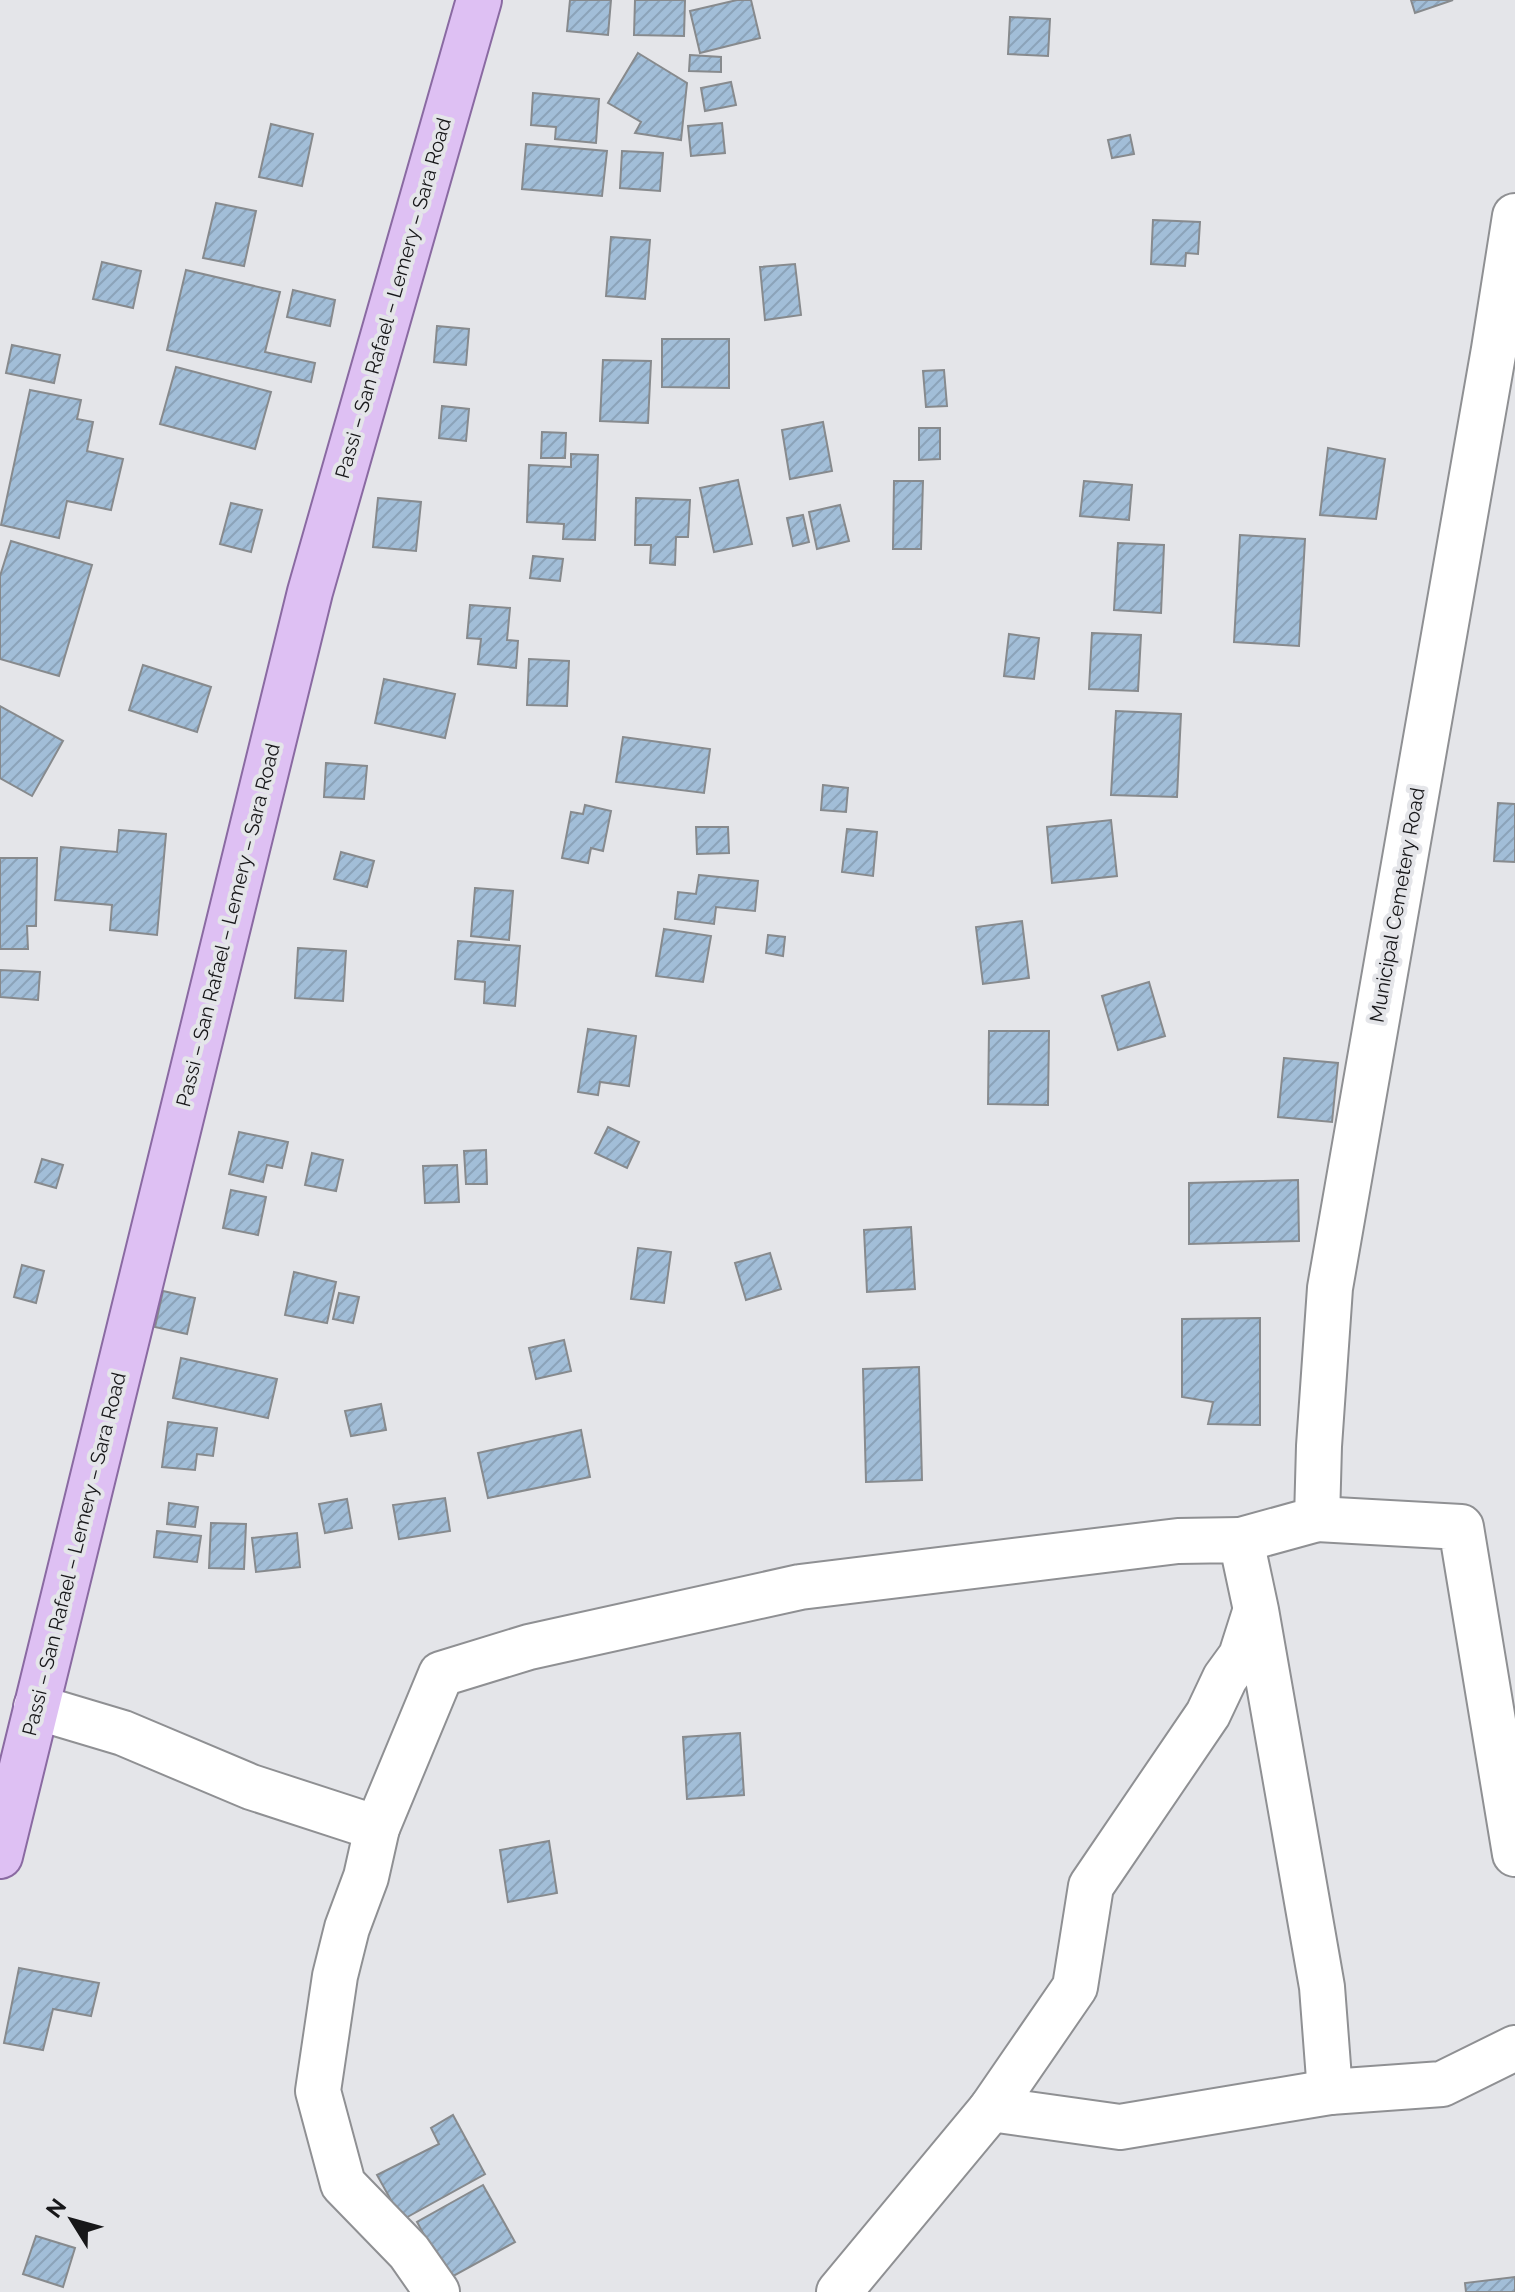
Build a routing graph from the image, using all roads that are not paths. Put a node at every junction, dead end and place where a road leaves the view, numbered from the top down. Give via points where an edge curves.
1 (479, 0) edge
2 (1515, 216) edge
3 (1317, 1519) junction
4 (1241, 1540) junction
5 (1256, 1610) junction
6 (36, 1707) junction
7 (377, 1828) junction
8 (1515, 1854) edge
9 (0, 1856) edge
10 (1515, 2048) edge
11 (1330, 2092) junction
12 (991, 2109) junction
13 (437, 2292) edge
14 (839, 2292) edge

1 - 6 main road, Passi – San Rafael – Lemery – Sara Road via 310,592
2 - 3 street, Municipal Cemetery Road via 1330,1288
3 - 4 street
3 - 8 street via 1461,1527
4 - 5 street
4 - 7 street via 1178,1541 800,1587 529,1647 441,1674
5 - 11 street via 1322,1987
5 - 12 street via 1241,1656 1208,1714 1091,1886 1075,1987
6 - 7 street via 123,1733 251,1787
6 - 9 main road, Passi – San Rafael – Lemery – Sara Road
7 - 13 street via 335,1976 318,2091 343,2184 409,2252
10 - 11 street via 1442,2084
11 - 12 street via 1120,2127
12 - 14 street

